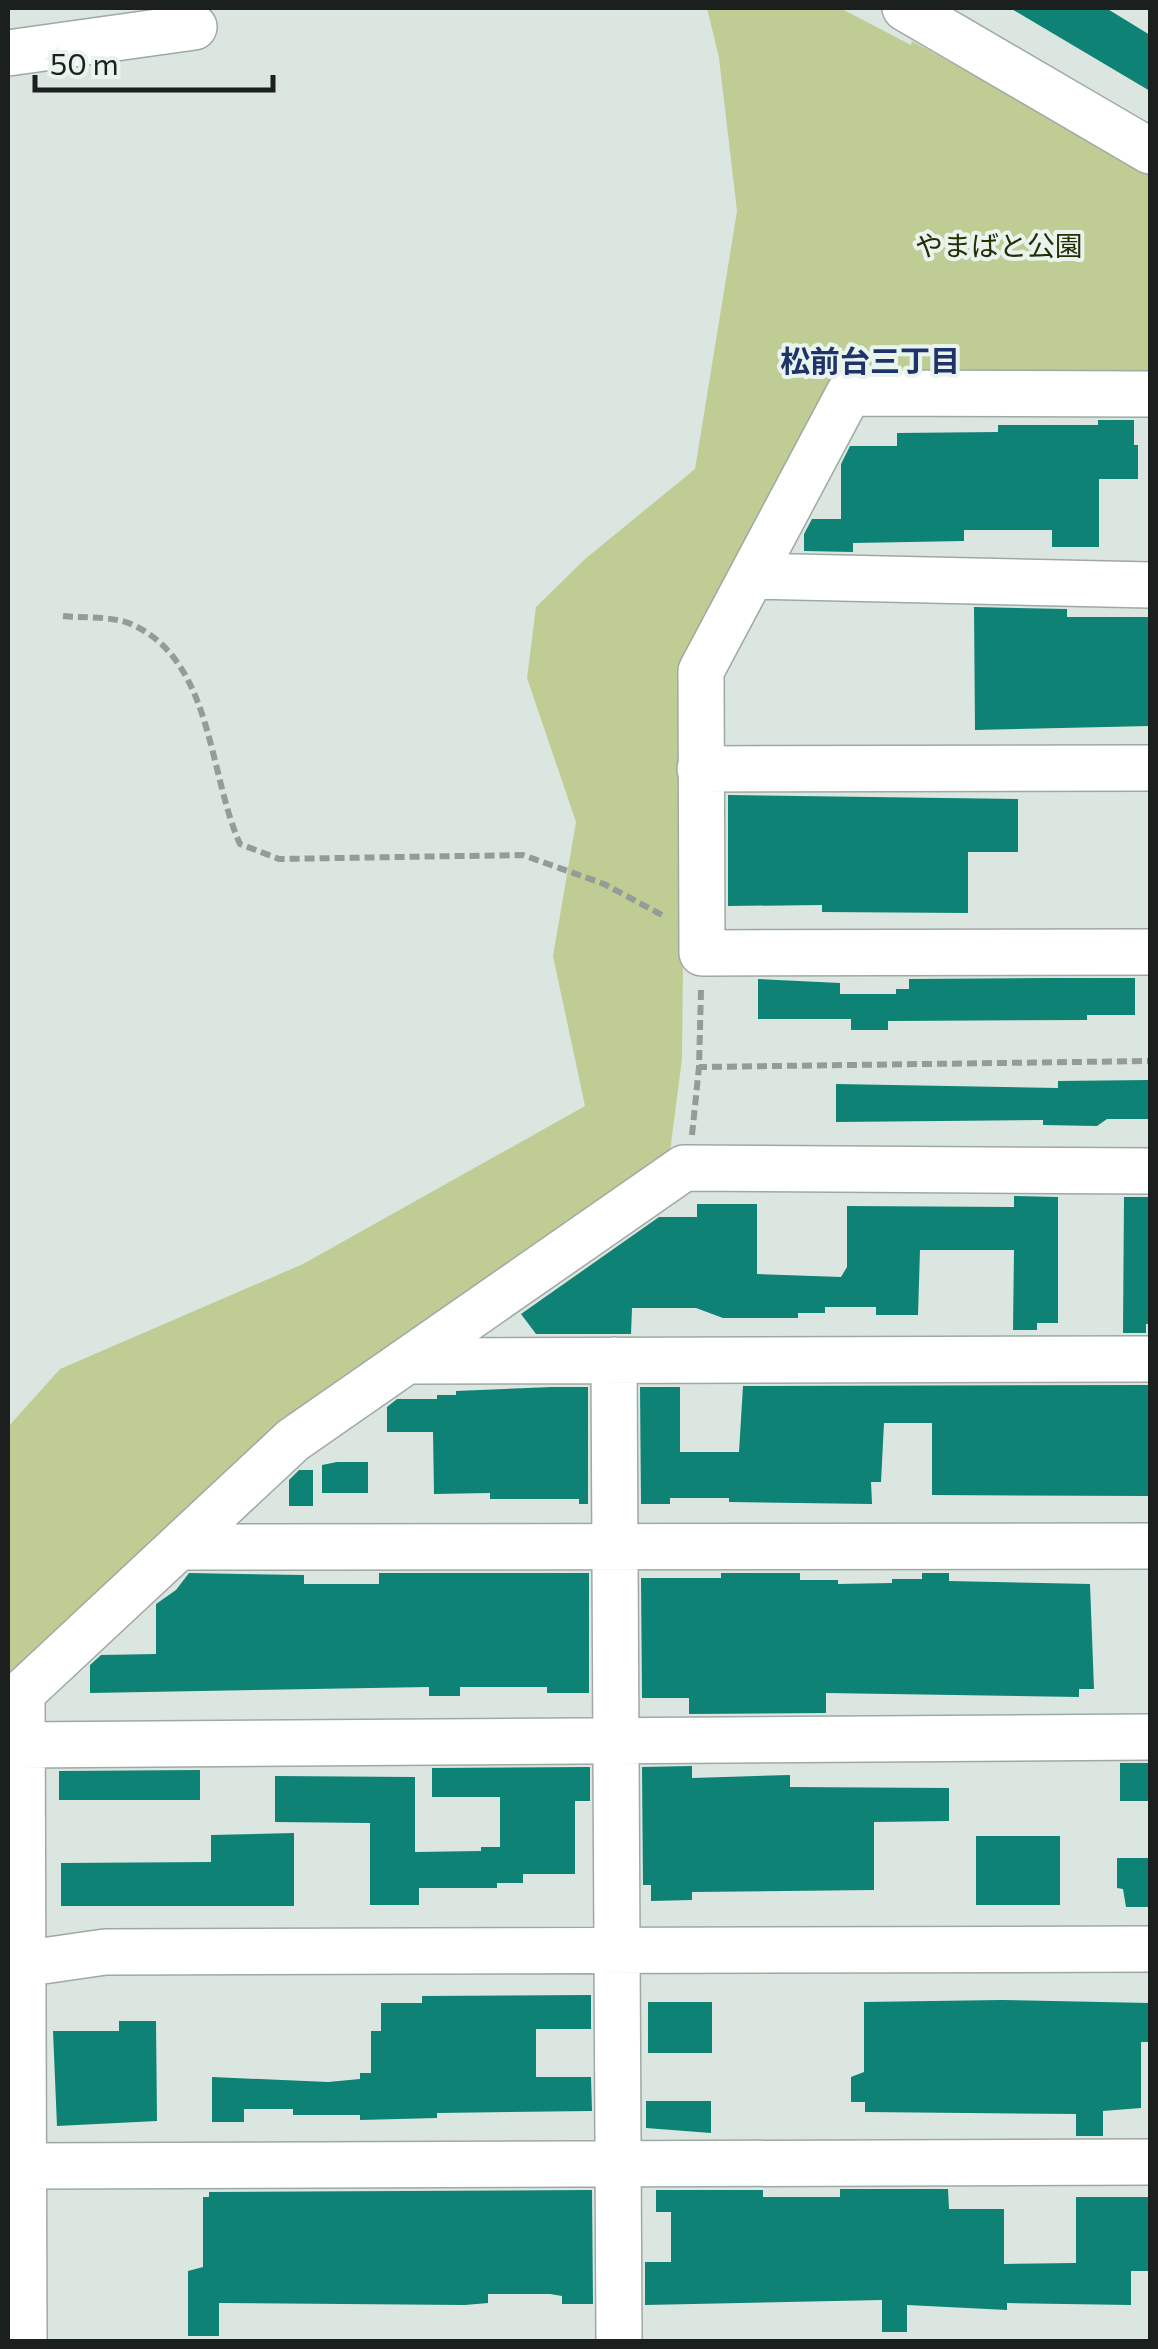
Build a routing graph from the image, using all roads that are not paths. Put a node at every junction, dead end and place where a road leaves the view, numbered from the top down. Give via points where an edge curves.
1 (905, 8) edge
2 (194, 27) dead end
3 (8, 53) edge
4 (1150, 152) edge
5 (1150, 394) edge
6 (753, 576) junction
7 (1150, 585) edge
8 (1150, 768) edge
9 (700, 769) junction
10 (1150, 952) edge
11 (1150, 1171) edge
12 (1150, 1359) edge
13 (614, 1360) junction
14 (408, 1361) junction
15 (1150, 1546) edge
16 (615, 1547) junction
17 (179, 1548) junction
18 (1150, 1737) edge
19 (616, 1740) junction
20 (22, 1745) junction
21 (1150, 1949) edge
22 (617, 1953) junction
23 (14, 1964) edge
24 (618, 2162) junction
25 (1150, 2162) edge
26 (24, 2166) junction
27 (24, 2342) edge
28 (620, 2342) edge

1 - 4 street
2 - 3 street
5 - 6 street via 849,393
6 - 7 street
6 - 9 street via 701,671
8 - 9 street
9 - 10 street via 702,944
11 - 14 street via 684,1168
12 - 13 street
13 - 14 street
13 - 16 street
14 - 17 street via 293,1440
15 - 16 street
16 - 17 street
16 - 19 street
17 - 20 street via 22,1693
18 - 19 street
19 - 20 street
19 - 22 street
20 - 23 street
21 - 22 street
22 - 23 street via 105,1952
22 - 24 street
23 - 26 street
24 - 25 street
24 - 26 street
24 - 28 street
26 - 27 street

